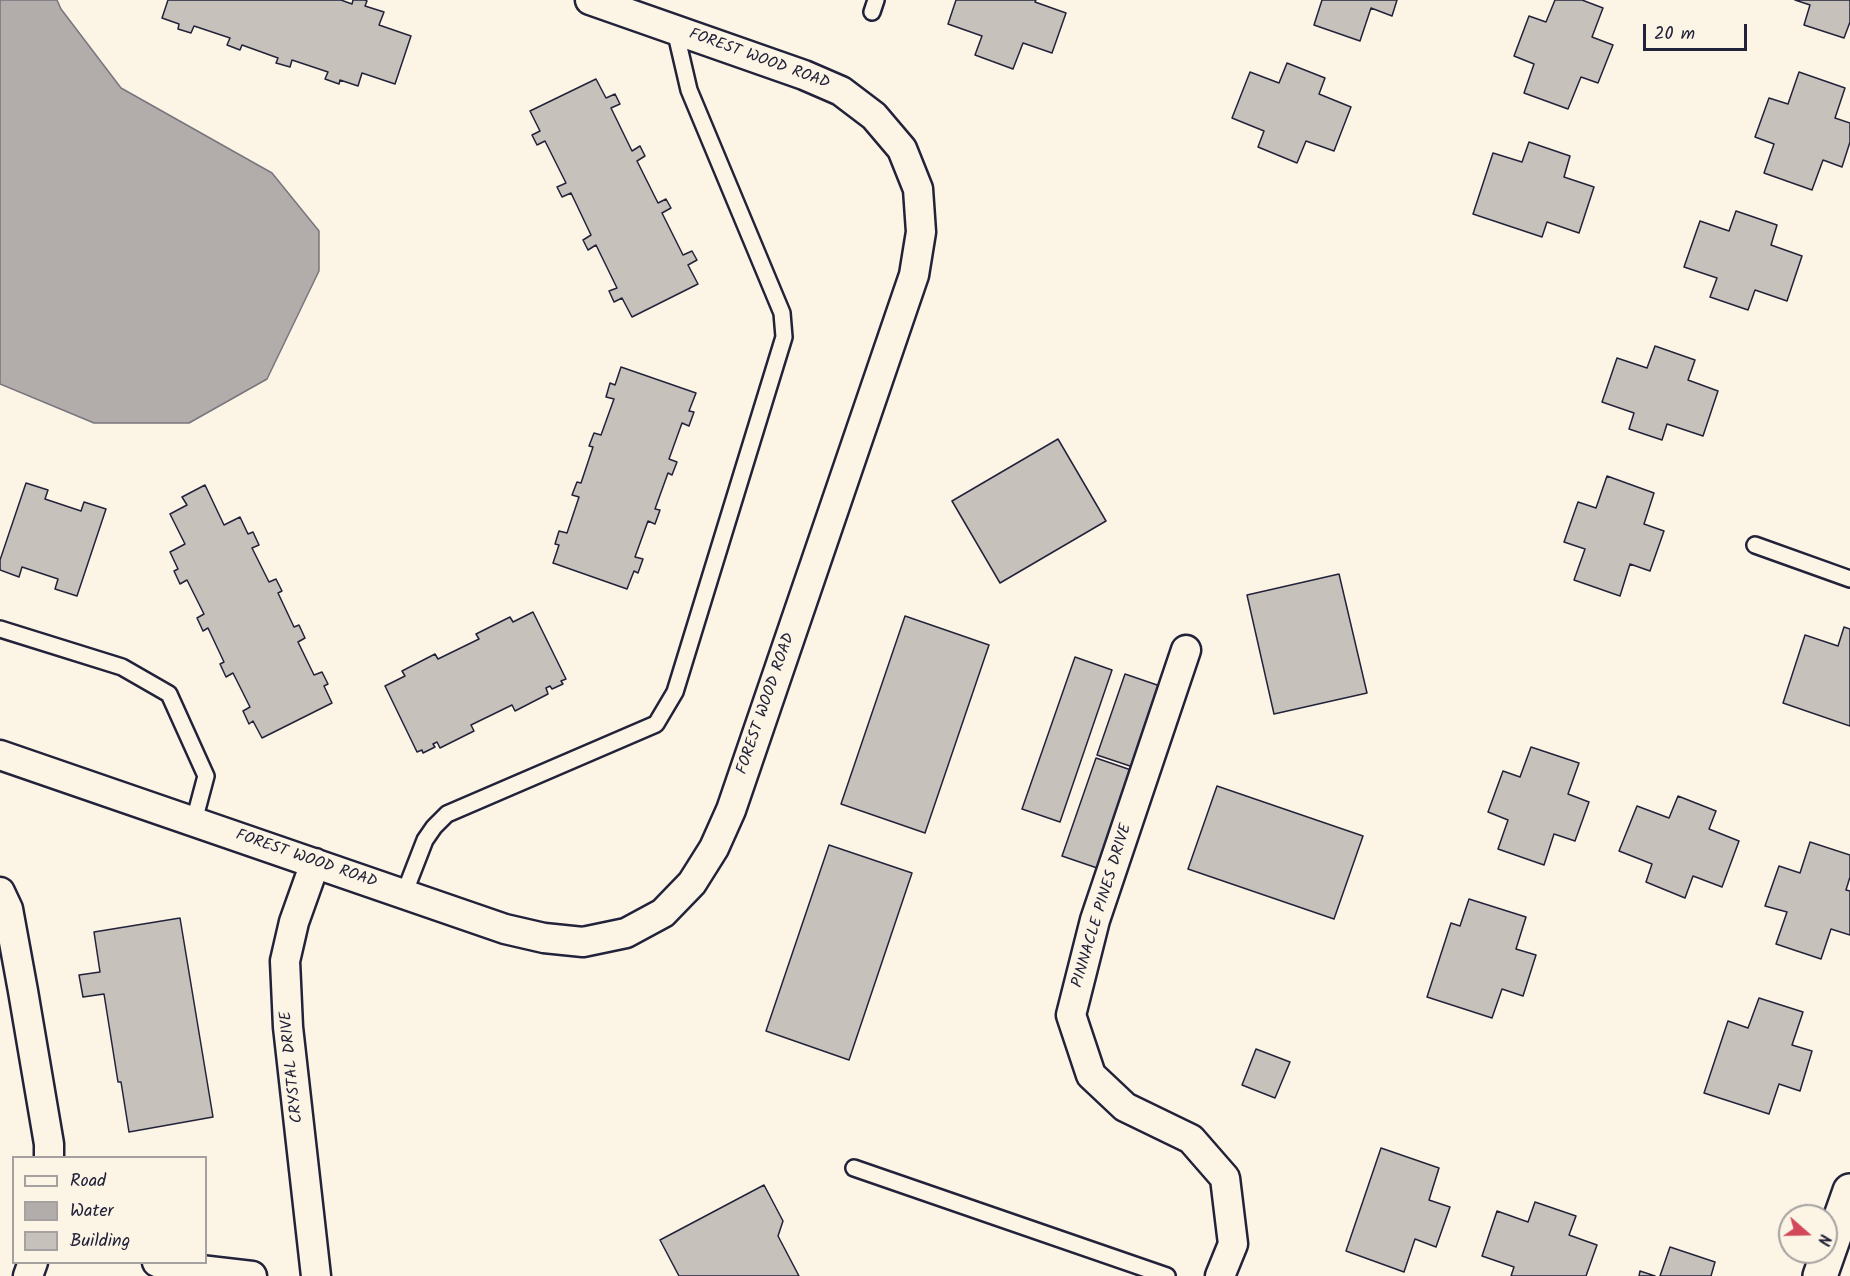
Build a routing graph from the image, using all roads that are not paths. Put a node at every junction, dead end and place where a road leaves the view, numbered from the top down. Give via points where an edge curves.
1 (590, 0) edge
2 (675, 30) junction
3 (1755, 545) dead end
4 (1850, 579) edge
5 (0, 629) edge
6 (1186, 650) dead end
7 (0, 755) edge
8 (194, 821) junction
9 (315, 863) junction
10 (0, 892) edge
11 (404, 894) junction
12 (49, 1156) edge
13 (854, 1168) dead end
14 (1850, 1191) edge
15 (1843, 1233) edge
16 (160, 1264) edge
17 (252, 1276) edge
18 (316, 1276) edge
19 (1167, 1276) edge
20 (1220, 1276) edge
21 (1821, 1276) edge

1 - 2 street, FOREST WOOD ROAD
2 - 11 lane via 689,90 782,313 784,337 675,692 656,724 447,814 425,840
2 - 11 street, FOREST WOOD ROAD via 804,75 841,91 874,116 902,149 918,189 921,232 914,275 731,810 692,883 663,913 626,933 583,942 505,929
3 - 4 lane
5 - 8 lane via 122,667 169,694 206,776
6 - 20 street, PINNACLE PINES DRIVE via 1095,920 1071,1015 1091,1075 1125,1107 1191,1139 1225,1178 1233,1244
7 - 8 street, FOREST WOOD ROAD
8 - 9 street, FOREST WOOD ROAD
9 - 11 street, FOREST WOOD ROAD
9 - 18 street, CRYSTAL DRIVE via 285,961 288,1026
10 - 12 street via 8,909
13 - 19 lane
14 - 15 street
15 - 21 street
16 - 17 street

